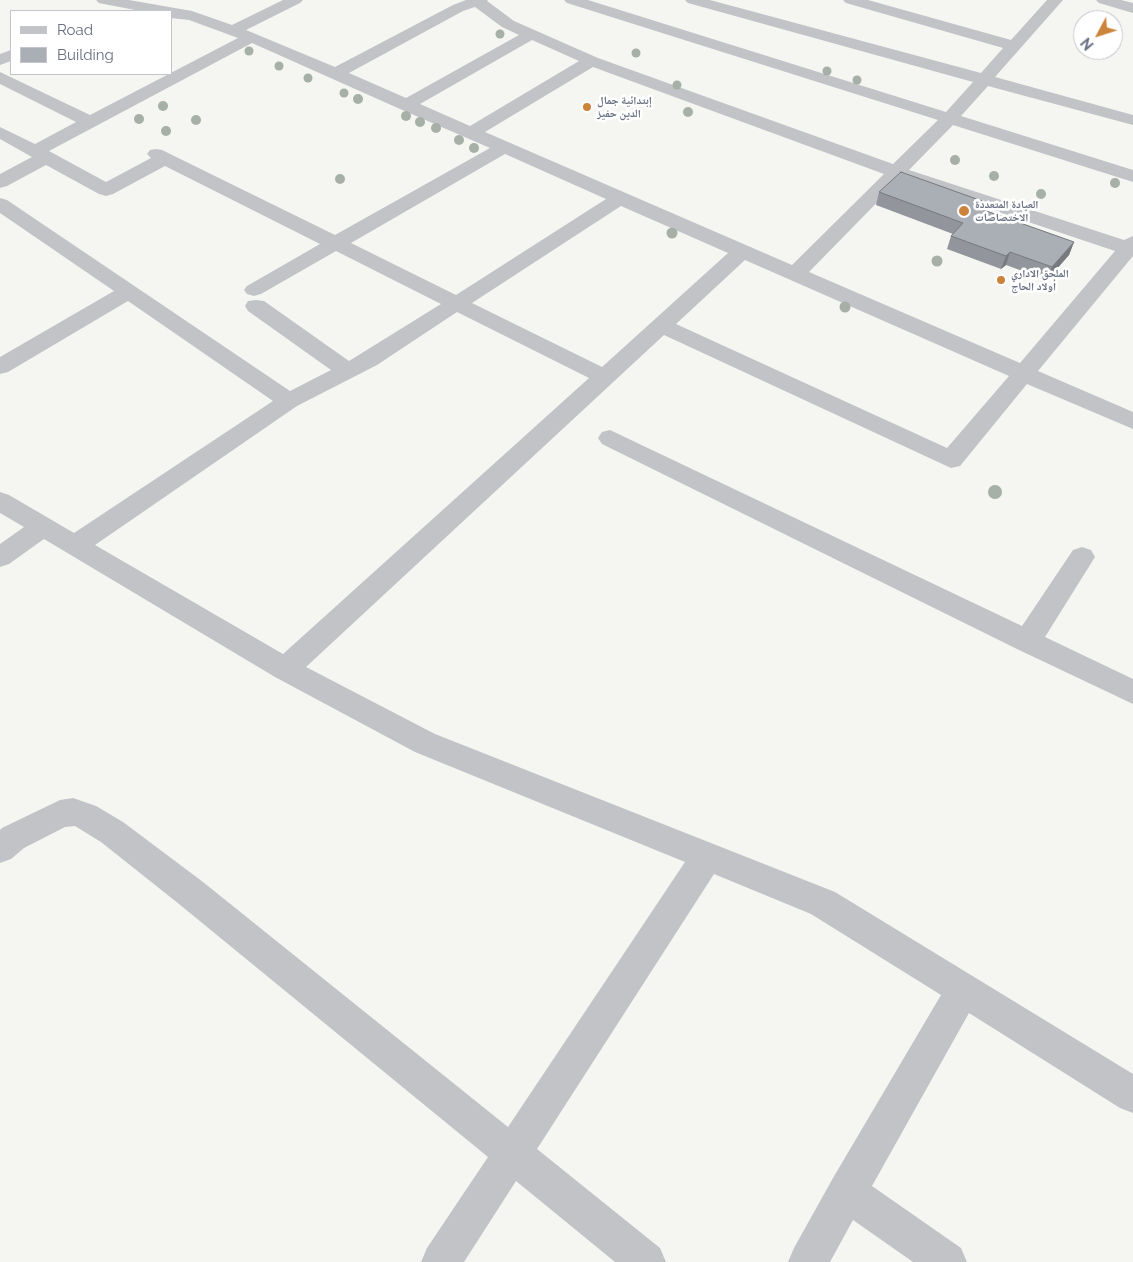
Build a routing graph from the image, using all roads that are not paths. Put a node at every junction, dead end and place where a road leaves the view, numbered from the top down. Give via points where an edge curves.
1 (104, 0) edge
2 (295, 0) edge
3 (572, 0) edge
4 (851, 0) edge
5 (1055, 0) edge
6 (1104, 0) edge
7 (477, 1) edge
8 (702, 1) edge
9 (1133, 8) edge
10 (159, 10) edge
11 (172, 12) edge
12 (232, 31) junction
13 (530, 35) junction
14 (251, 38) junction
15 (1014, 46) junction
16 (592, 61) junction
17 (335, 74) junction
18 (0, 77) edge
19 (984, 79) junction
20 (406, 105) junction
21 (948, 120) junction
22 (1133, 120) edge
23 (90, 122) junction
24 (0, 132) edge
25 (471, 133) junction
26 (504, 147) junction
27 (41, 154) junction
28 (897, 172) junction
29 (1133, 176) edge
30 (0, 182) edge
31 (620, 198) junction
32 (0, 204) edge
33 (335, 243) junction
34 (1131, 247) edge
35 (742, 251) junction
36 (794, 274) junction
37 (128, 292) junction
38 (456, 304) junction
39 (661, 325) junction
40 (0, 367) edge
41 (347, 371) junction
42 (1024, 373) junction
43 (604, 377) junction
44 (289, 401) junction
45 (1133, 420) edge
46 (610, 438) dead end
47 (0, 501) edge
48 (42, 526) junction
49 (74, 545) junction
50 (0, 557) edge
51 (1082, 557) dead end
52 (1027, 641) junction
53 (285, 669) junction
54 (1133, 692) edge
55 (0, 849) edge
56 (707, 857) junction
57 (963, 990) junction
58 (1133, 1095) edge
59 (512, 1153) junction
60 (847, 1192) junction
61 (441, 1262) edge
62 (646, 1262) edge
63 (808, 1262) edge
64 (947, 1262) edge

1 - 10 street
2 - 12 street
3 - 21 street
4 - 15 street
5 - 15 street
6 - 9 street
7 - 13 street via 508,24
7 - 17 street
8 - 19 street
11 - 12 street
12 - 14 street
13 - 16 street
13 - 20 street
14 - 17 street
14 - 23 street
15 - 19 street
16 - 25 street
16 - 28 street
17 - 20 street
18 - 23 street
19 - 21 street
19 - 22 street
20 - 25 street
21 - 28 street
21 - 29 street
23 - 27 street
24 - 27 street
25 - 26 street
26 - 31 street
26 - 33 street
27 - 30 street
27 - 33 street via 106,190 161,156
28 - 34 street
28 - 36 street
31 - 35 street
31 - 38 street
32 - 37 street
33 - 38 street
33 - 41 street via 255,298
34 - 42 street
35 - 36 street
35 - 39 street
36 - 42 street
37 - 40 street
37 - 44 street
38 - 41 street
38 - 43 street
39 - 42 street via 951,460
39 - 43 street
41 - 44 street
42 - 45 street
43 - 53 street
44 - 49 street
46 - 52 street
47 - 48 street
48 - 49 street
48 - 50 street
49 - 53 street
51 - 52 street
52 - 54 street
53 - 56 street via 425,743
55 - 59 street via 60,814 73,812 112,832
56 - 57 street via 823,903
56 - 59 street
57 - 58 street
57 - 60 street
59 - 61 street
59 - 62 street
60 - 63 street
60 - 64 street

